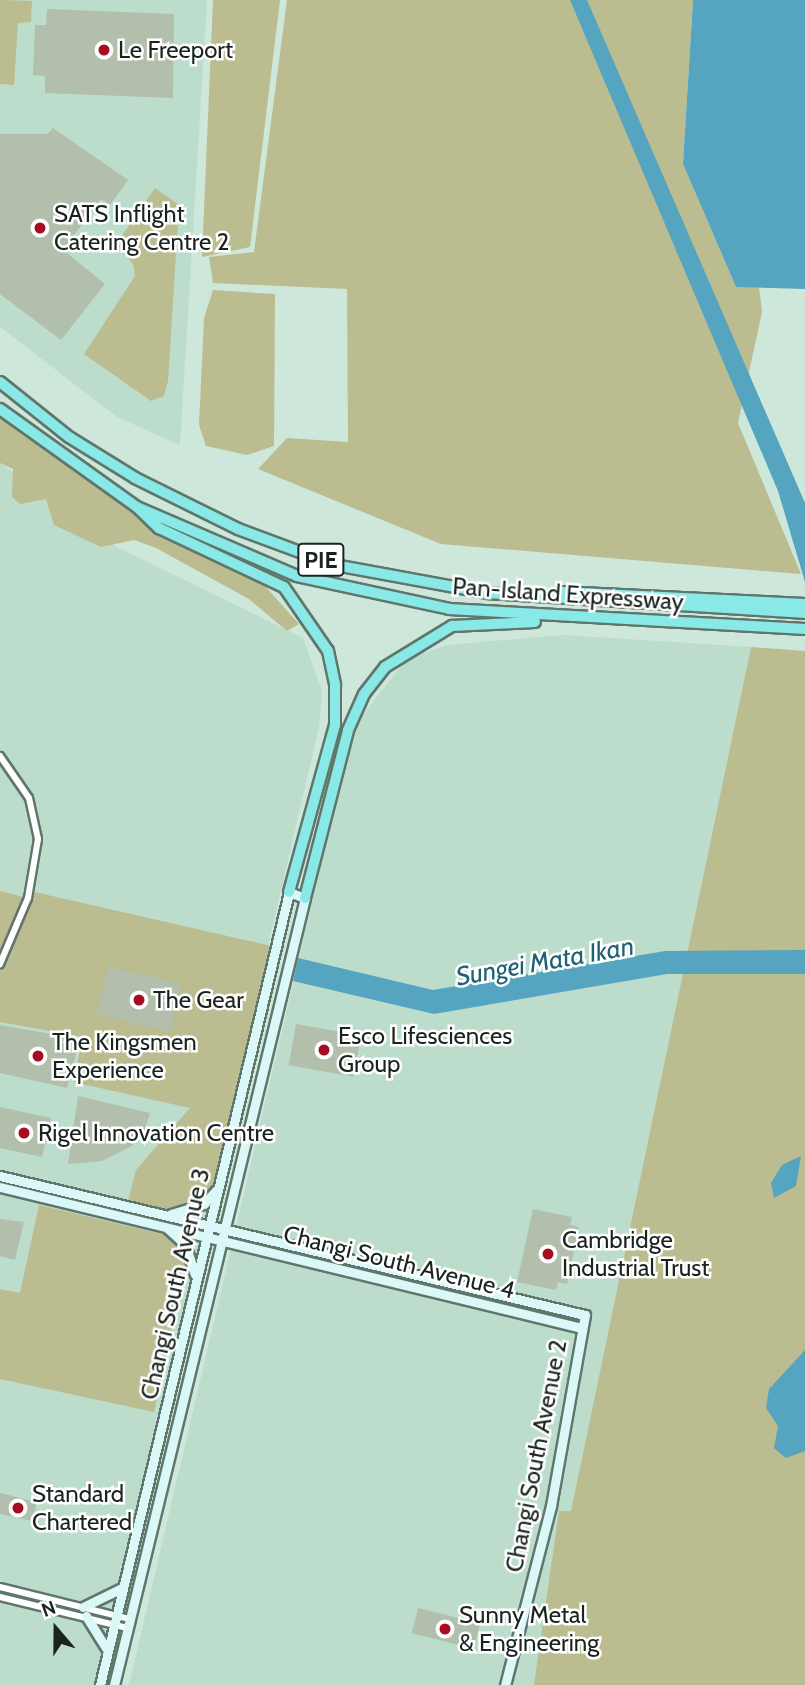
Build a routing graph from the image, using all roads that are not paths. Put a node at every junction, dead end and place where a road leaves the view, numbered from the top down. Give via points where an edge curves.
1 (3, 384) edge
2 (0, 409) edge
3 (137, 507) junction
4 (802, 608) edge
5 (548, 618) junction
6 (805, 629) edge
7 (0, 757) edge
8 (289, 892) junction
9 (304, 898) junction
10 (0, 964) edge
11 (0, 1176) edge
12 (219, 1184) junction
13 (0, 1187) edge
14 (170, 1214) junction
15 (163, 1224) junction
16 (221, 1227) junction
17 (207, 1229) junction
18 (218, 1237) junction
19 (196, 1279) junction
20 (585, 1315) joint
21 (582, 1328) junction
22 (0, 1587) edge
23 (122, 1588) junction
24 (0, 1597) edge
25 (84, 1611) junction
26 (114, 1620) junction
27 (128, 1623) junction
28 (107, 1650) junction
29 (100, 1685) edge
30 (114, 1685) edge
31 (505, 1685) edge

1 - 4 highway, Pan-Island Expressway / PIE via 102,458 238,529 373,575 488,593
2 - 3 highway, Pan-Island Expressway / PIE
3 - 5 highway, Pan-Island Expressway / PIE via 297,576 449,609
3 - 8 highway via 159,528 284,587 328,651 335,685 335,725
5 - 6 highway, Pan-Island Expressway / PIE
5 - 9 highway via 452,626 385,667 364,694 348,730
7 - 10 street via 29,798 37,839 28,898
8 - 9 street
8 - 12 street, Changi South Avenue 3
9 - 16 street, Changi South Avenue 3
11 - 14 street
12 - 14 street via 204,1204
12 - 17 street, Changi South Avenue 3
13 - 15 street
14 - 17 street
15 - 17 street
15 - 19 street via 185,1244
16 - 17 street, Changi South Avenue 4
16 - 18 street, Changi South Avenue 3
16 - 20 street, Changi South Avenue 4
17 - 18 street, Changi South Avenue 4
17 - 19 street, Changi South Avenue 3
18 - 21 street, Changi South Avenue 4
18 - 27 street, Changi South Avenue 3
19 - 23 street, Changi South Avenue 3
20 - 21 street, Changi South Avenue 2
21 - 31 street, Changi South Avenue 2 via 551,1506
22 - 25 street
23 - 25 street
23 - 26 street, Changi South Avenue 3
24 - 25 street
25 - 26 street
25 - 28 street
26 - 27 street
26 - 28 street, Changi South Avenue 3
27 - 30 street, Changi South Avenue 3
28 - 29 street, Changi South Avenue 3

